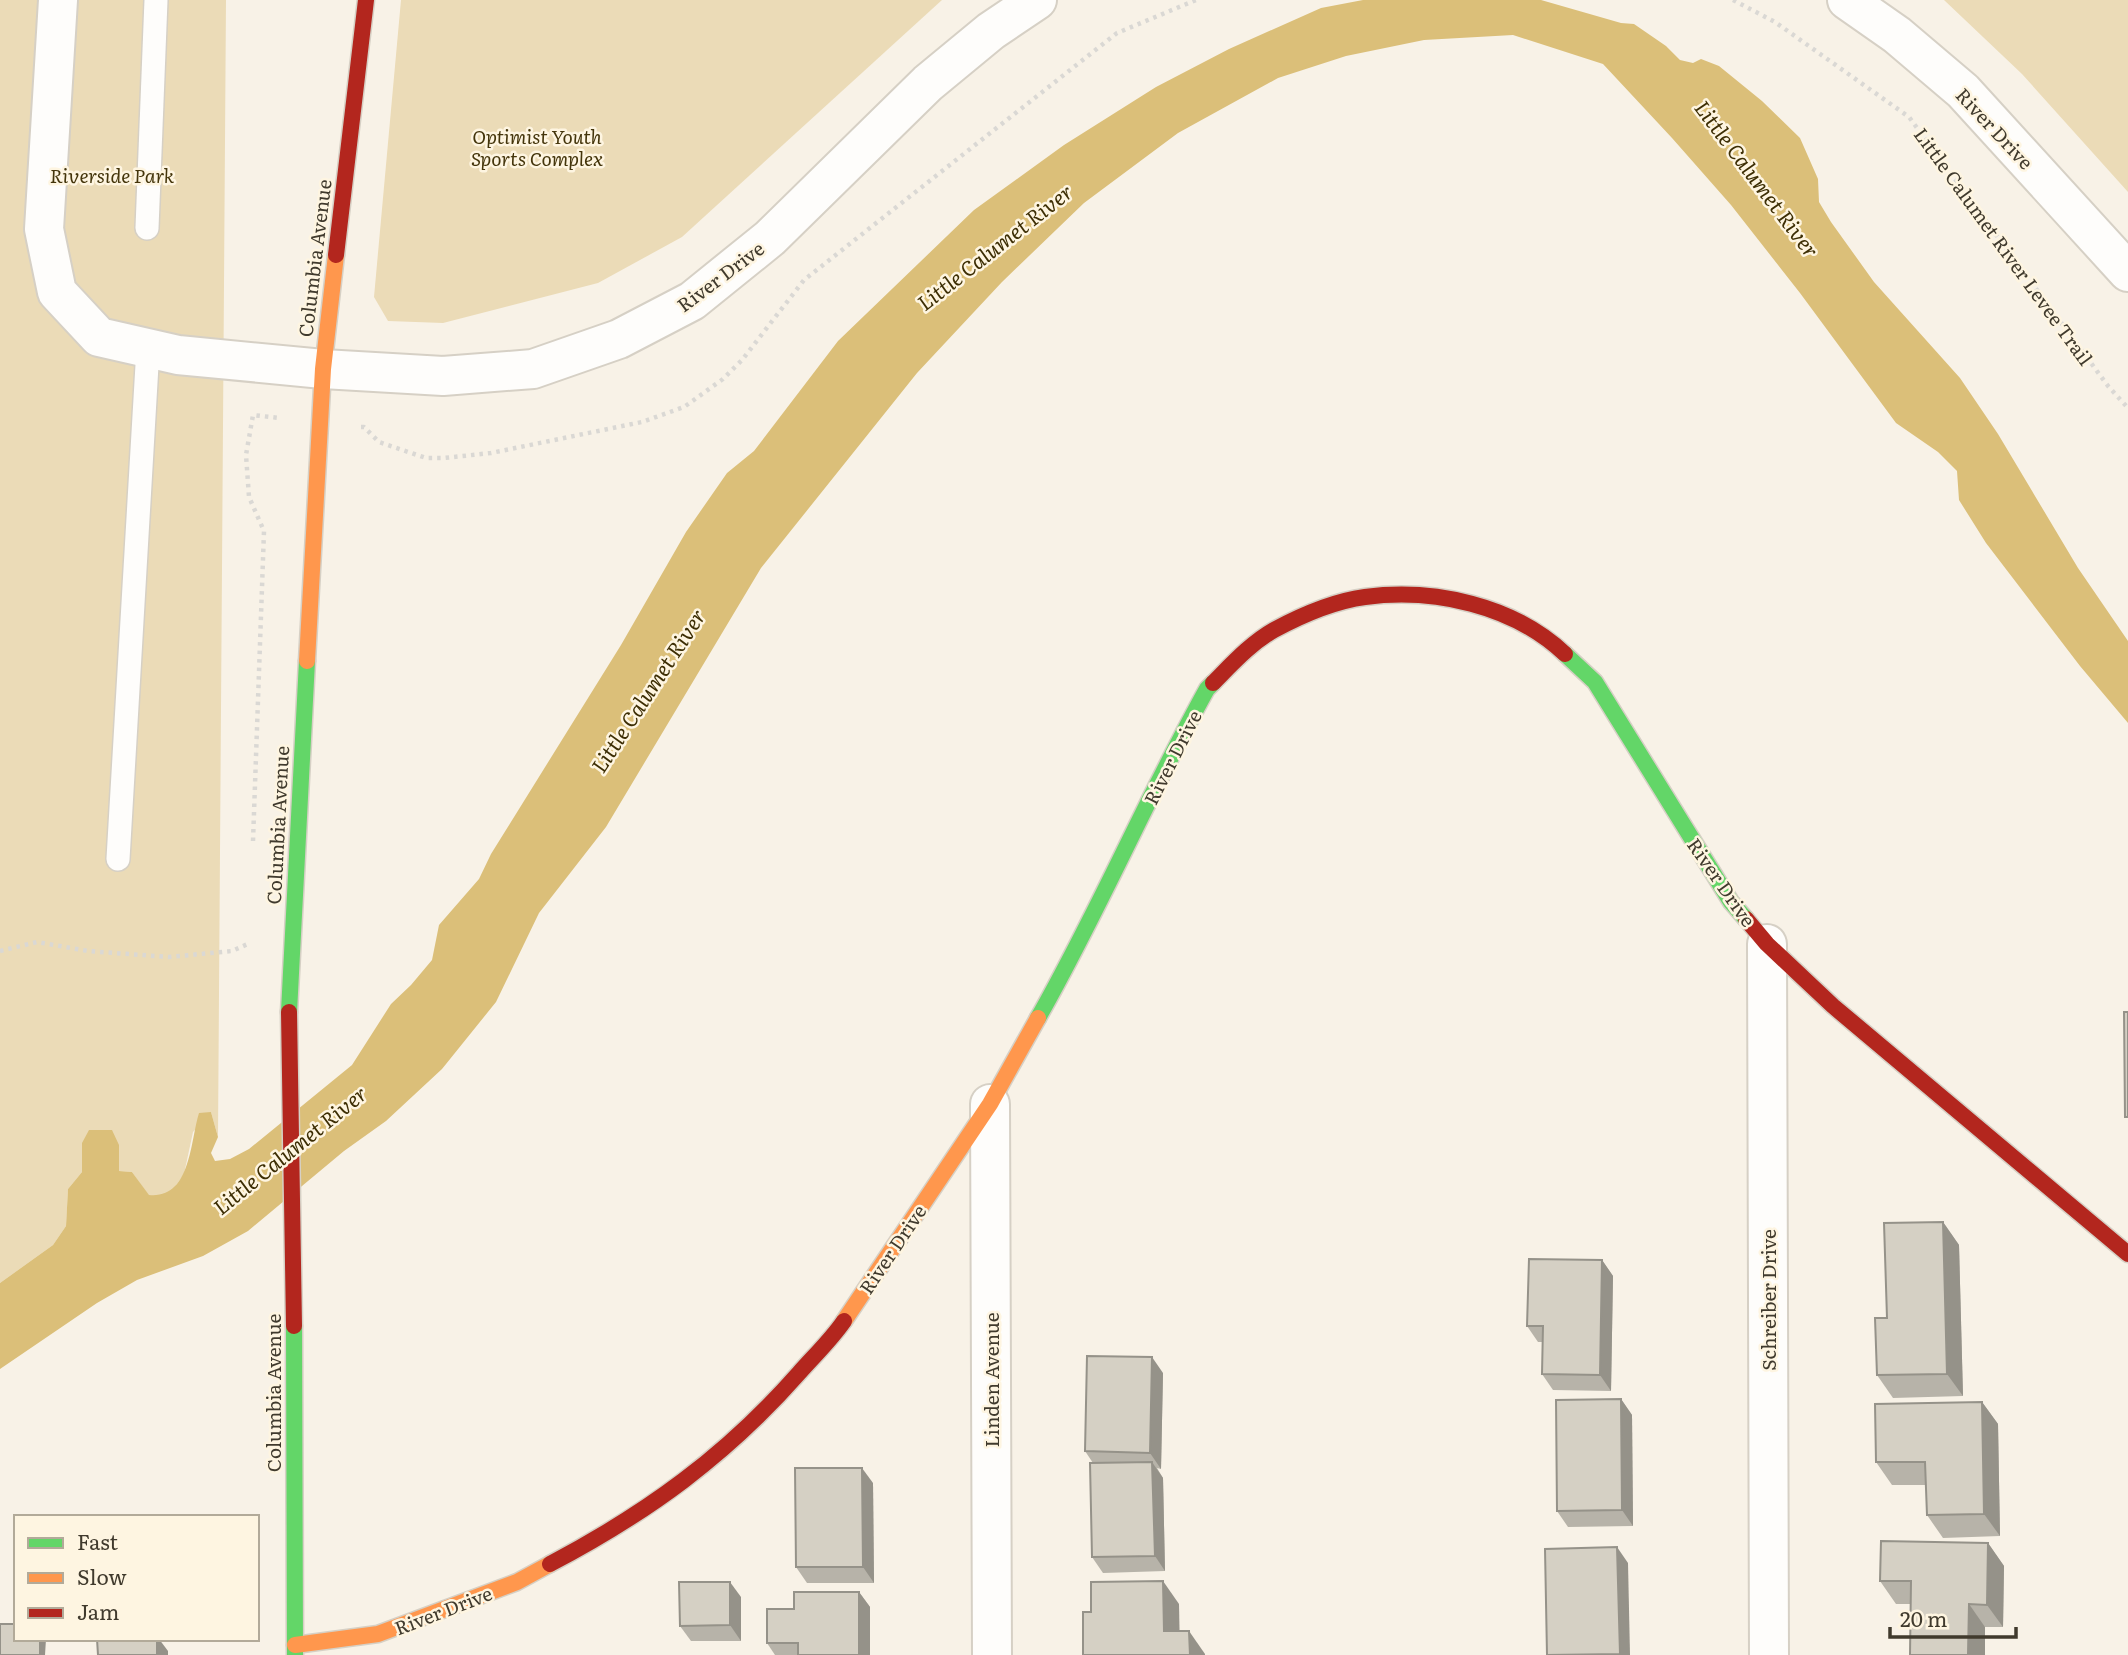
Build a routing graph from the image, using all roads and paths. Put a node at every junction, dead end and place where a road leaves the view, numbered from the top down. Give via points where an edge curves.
1 (58, 0) edge
2 (156, 0) edge
3 (366, 0) edge
4 (1037, 0) edge
5 (1733, 0) edge
6 (1862, 5) edge
7 (147, 228) dead end
8 (2128, 272) edge
9 (148, 348) junction
10 (323, 369) junction
11 (2128, 408) edge
12 (253, 415) dead end
13 (253, 846) dead end
14 (118, 859) dead end
15 (253, 941) dead end
16 (1767, 944) junction
17 (0, 951) edge
18 (990, 1104) junction
19 (2128, 1254) edge
20 (295, 1650) edge
21 (992, 1655) edge
22 (1769, 1655) edge

1 - 9 street, River Drive via 44,229 57,292 99,337
2 - 7 lane
3 - 10 street, Columbia Avenue
4 - 10 street, River Drive via 928,83 770,238 692,301 619,339 533,369 443,376
5 - 11 path, Little Calumet River Levee Trail via 1775,22 1909,117
6 - 8 street, River Drive via 1963,91
9 - 10 street, River Drive
9 - 14 lane
10 - 20 street, Columbia Avenue via 289,1002
12 - 13 path via 246,456 248,498 264,531
15 - 17 path via 232,951 169,957 37,942
16 - 18 street, River Drive via 1731,902 1595,682 1557,646 1513,619 1463,600 1363,597 1273,631 1207,689 1067,967
16 - 19 street, River Drive via 1843,1014
16 - 22 street, Schreiber Drive
18 - 20 street, River Drive via 839,1328 762,1415 679,1486 604,1536 517,1582 378,1634
18 - 21 street, Linden Avenue

